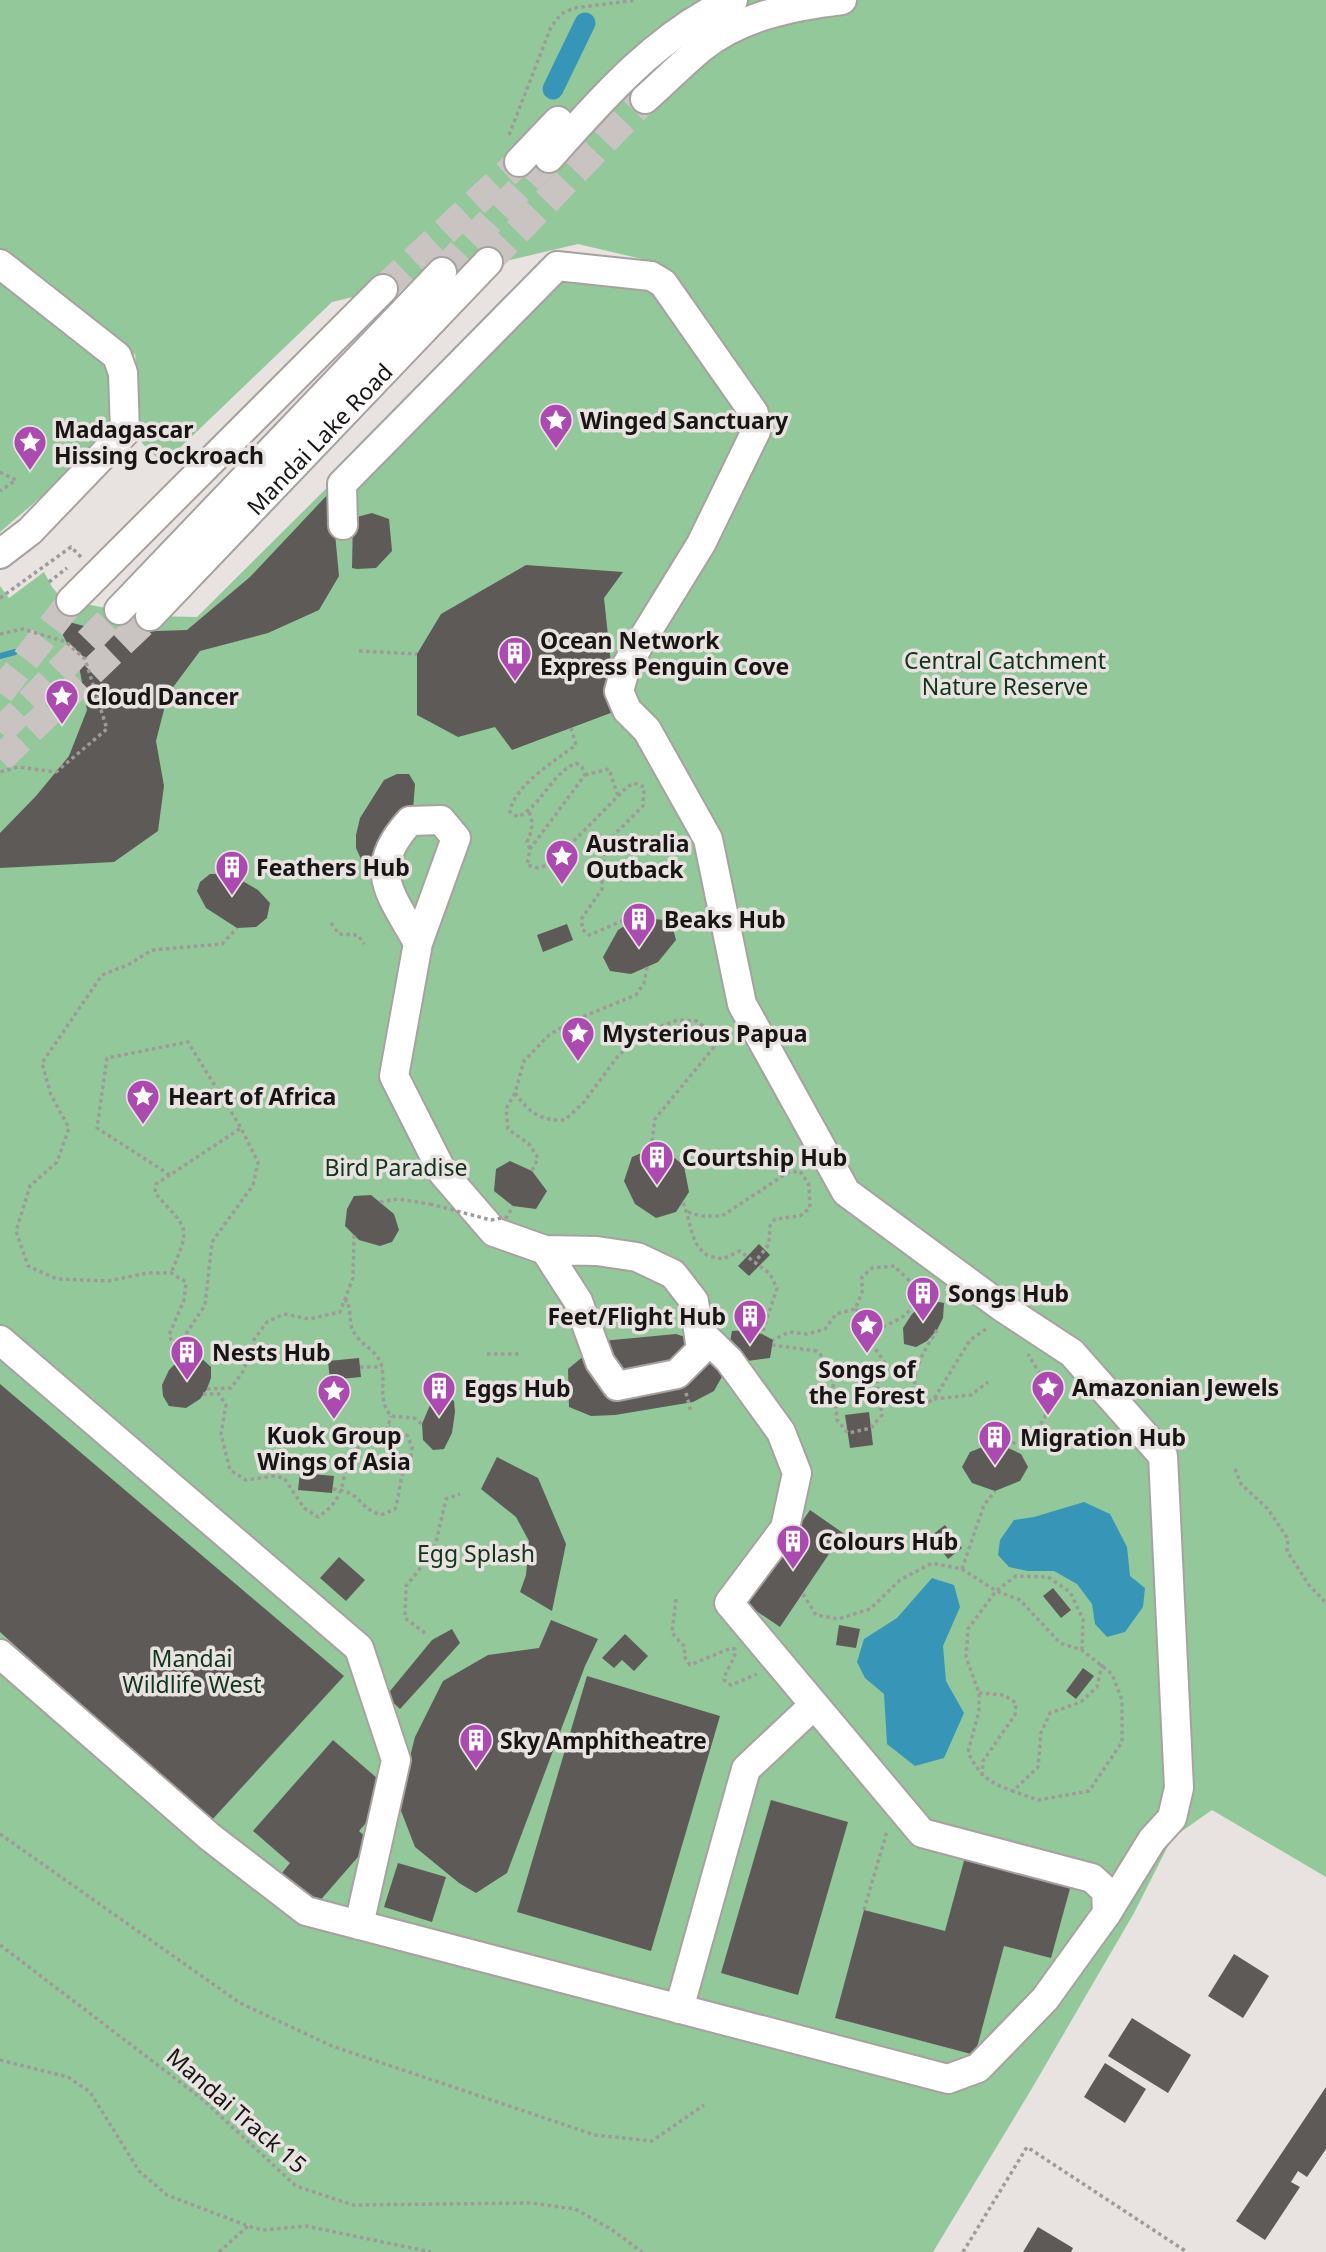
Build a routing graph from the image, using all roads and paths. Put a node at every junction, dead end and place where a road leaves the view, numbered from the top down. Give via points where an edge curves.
1 (637, 0) edge
2 (698, 0) edge
3 (733, 0) edge
4 (842, 0) edge
5 (645, 99) tunnel mouth
6 (509, 135) dead end
7 (549, 158) tunnel mouth
8 (519, 162) tunnel mouth
9 (488, 262) tunnel mouth
10 (3, 272) edge
11 (442, 272) tunnel mouth
12 (383, 289) tunnel mouth
13 (281, 392) junction
14 (306, 415) junction
15 (0, 472) edge
16 (0, 491) edge
17 (343, 525) dead end
18 (0, 554) edge
19 (81, 557) dead end
20 (0, 598) edge
21 (71, 601) tunnel mouth
22 (119, 610) tunnel mouth
23 (150, 616) tunnel mouth
24 (0, 634) edge
25 (359, 651) dead end
26 (417, 654) dead end
27 (571, 728) dead end
28 (0, 772) edge
29 (585, 775) junction
30 (618, 796) junction
31 (529, 812) junction
32 (530, 849) junction
33 (639, 917) dead end
34 (331, 923) dead end
35 (237, 928) dead end
36 (418, 943) dead end
37 (364, 944) dead end
38 (648, 967) dead end
39 (515, 1093) junction
40 (241, 1128) junction
41 (651, 1149) dead end
42 (532, 1171) dead end
43 (170, 1175) junction
44 (380, 1202) dead end
45 (683, 1203) dead end
46 (513, 1206) dead end
47 (688, 1212) junction
48 (354, 1234) dead end
49 (545, 1250) junction
50 (755, 1262) junction
51 (171, 1273) junction
52 (345, 1298) junction
53 (855, 1309) junction
54 (878, 1326) junction
55 (1001, 1328) dead end
56 (937, 1330) dead end
57 (699, 1331) junction
58 (762, 1334) dead end
59 (0, 1340) edge
60 (1027, 1352) dead end
61 (487, 1354) dead end
62 (521, 1354) dead end
63 (360, 1367) dead end
64 (382, 1367) junction
65 (988, 1382) dead end
66 (934, 1399) junction
67 (391, 1416) junction
68 (422, 1424) dead end
69 (388, 1426) junction
70 (1006, 1447) dead end
71 (1235, 1469) dead end
72 (333, 1489) dead end
73 (341, 1490) junction
74 (995, 1491) dead end
75 (460, 1494) dead end
76 (962, 1569) junction
77 (996, 1591) junction
78 (803, 1594) dead end
79 (1326, 1603) edge
80 (425, 1633) dead end
81 (1082, 1650) junction
82 (0, 1654) edge
83 (1102, 1664) junction
84 (979, 1693) junction
85 (814, 1705) junction
86 (982, 1776) junction
87 (1013, 1791) junction
88 (0, 1835) edge
89 (1107, 1913) junction
90 (359, 1925) junction
91 (0, 1945) edge
92 (680, 2009) junction
93 (0, 2060) edge
94 (704, 2105) dead end
95 (247, 2226) junction
96 (219, 2252) edge
97 (431, 2252) edge
98 (642, 2252) edge
99 (963, 2252) edge
100 (1187, 2252) edge

1 - 6 path via 574,8 561,14 551,27
2 - 8 street via 628,49
3 - 7 street via 683,26
4 - 5 street via 800,5 748,21 703,47
9 - 23 street, Mandai Lake Road
10 - 18 street via 117,356 123,373 125,432 30,531
11 - 14 street, Mandai Lake Road
12 - 13 street
13 - 14 street
13 - 21 street
14 - 22 street, Mandai Lake Road
15 - 16 path via 16,480
17 - 89 street via 342,484 557,266 651,276 663,283 754,413 756,431 701,544 626,666 619,691 627,710 648,730 708,839 742,1004 846,1192 1072,1353 1163,1456 1179,1788 1172,1818 1152,1840
19 - 20 path via 71,547
24 - 28 path via 23,629 66,642 85,659 107,729 56,772 18,767
25 - 26 path
27 - 31 path via 576,745 537,774 511,803 510,811 518,817
29 - 30 path via 609,769
29 - 31 path via 576,763 566,767
29 - 32 path
30 - 32 path via 551,864 527,865
30 - 33 path via 634,783 644,787 643,806 608,841 601,889 582,918 582,929 589,935
31 - 32 path via 533,820 527,842
34 - 37 path via 339,934 358,934
35 - 51 path via 222,944 152,950 102,975 41,1063 69,1128 57,1162 30,1186 16,1231 28,1266 57,1279 108,1281
36 - 49 street via 394,1076 443,1173 485,1222 494,1231
38 - 39 path via 636,995 549,1035 524,1061
39 - 41 path via 524,1106 548,1121 565,1120 618,1056 644,1033 677,1020 697,1021 709,1031 714,1047 655,1119
39 - 42 path via 506,1109 508,1129 529,1144 538,1158
40 - 43 path
40 - 43 path via 188,1042 107,1059 97,1128
40 - 51 path via 257,1162 253,1185 212,1242 205,1305 178,1346 181,1359 169,1335 184,1300 186,1282
43 - 51 path via 156,1184 155,1193 184,1226 185,1239
44 - 46 path, bridge via 398,1199 430,1204 491,1220 507,1217
45 - 47 path
47 - 50 path via 692,1236 706,1255 723,1259 740,1251
47 - 50 path via 722,1216 787,1173 800,1171 809,1185 810,1208 800,1216 775,1219 769,1244
48 - 52 path via 352,1278
49 - 57 street via 637,1257 673,1274 694,1301
49 - 57 street via 578,1301 600,1362 617,1385 677,1374 701,1350
50 - 58 path via 777,1288
52 - 64 path via 356,1336 377,1355
52 - 73 path via 340,1312 309,1319 284,1314 267,1322 253,1340 244,1370 231,1388 205,1392 219,1394 226,1405 220,1434 230,1470 246,1480 284,1478 304,1508 318,1517 332,1507
53 - 54 path
53 - 54 path via 862,1277 872,1268 895,1266 911,1283 910,1313 894,1324
53 - 54 path via 836,1314 825,1329 789,1332 772,1343 817,1351 831,1366 836,1420 848,1433 871,1428 882,1415 877,1383 884,1363 870,1341
55 - 66 path via 989,1327 970,1340
56 - 66 path via 916,1365 915,1396 921,1406
57 - 85 street via 729,1360 781,1432 797,1474 785,1528 729,1603
59 - 90 street via 359,1648 397,1760
60 - 70 path via 1053,1396 1047,1415 1033,1434
61 - 62 path
63 - 64 path
64 - 67 path via 383,1406
65 - 66 path via 971,1395
67 - 68 path via 414,1418
67 - 69 path
69 - 73 path via 380,1438 359,1447 347,1460
69 - 73 path via 407,1435 412,1447 403,1466 395,1509 381,1515 368,1511 355,1495
71 - 79 path via 1241,1484 1268,1509 1288,1539 1287,1551 1308,1585
72 - 73 path
74 - 76 path via 984,1505
75 - 80 path via 446,1499 434,1551 406,1586 405,1618
76 - 77 path
76 - 78 path via 932,1563 900,1580 870,1609 838,1619 816,1615
77 - 81 path via 1020,1600 1060,1643
77 - 81 path via 1016,1576 1048,1577 1070,1592 1083,1619
77 - 84 path via 968,1629 966,1657
81 - 83 path
82 - 90 street via 210,1837 306,1912
83 - 87 path via 1097,1687 1081,1702 1050,1713 1041,1733 1038,1767
83 - 87 path via 1112,1674 1122,1700 1122,1742 1089,1791 1038,1800
84 - 86 path via 968,1752
84 - 86 path via 1004,1695 1016,1703 1015,1715 982,1761
85 - 89 street via 922,1833 1092,1878 1105,1891
85 - 92 street via 746,1769
86 - 87 path
88 - 94 path via 240,2003 332,2046 595,2134 652,2141
89 - 92 street via 1045,1999 978,2068 948,2079
90 - 92 street
91 - 98 path, Mandai Track 15 via 201,2098 296,2186 353,2205 531,2203 575,2209
93 - 95 path via 68,2077 90,2092 139,2171 167,2195
95 - 96 path
95 - 97 path via 263,2230 306,2226
99 - 100 path via 1027,2147

